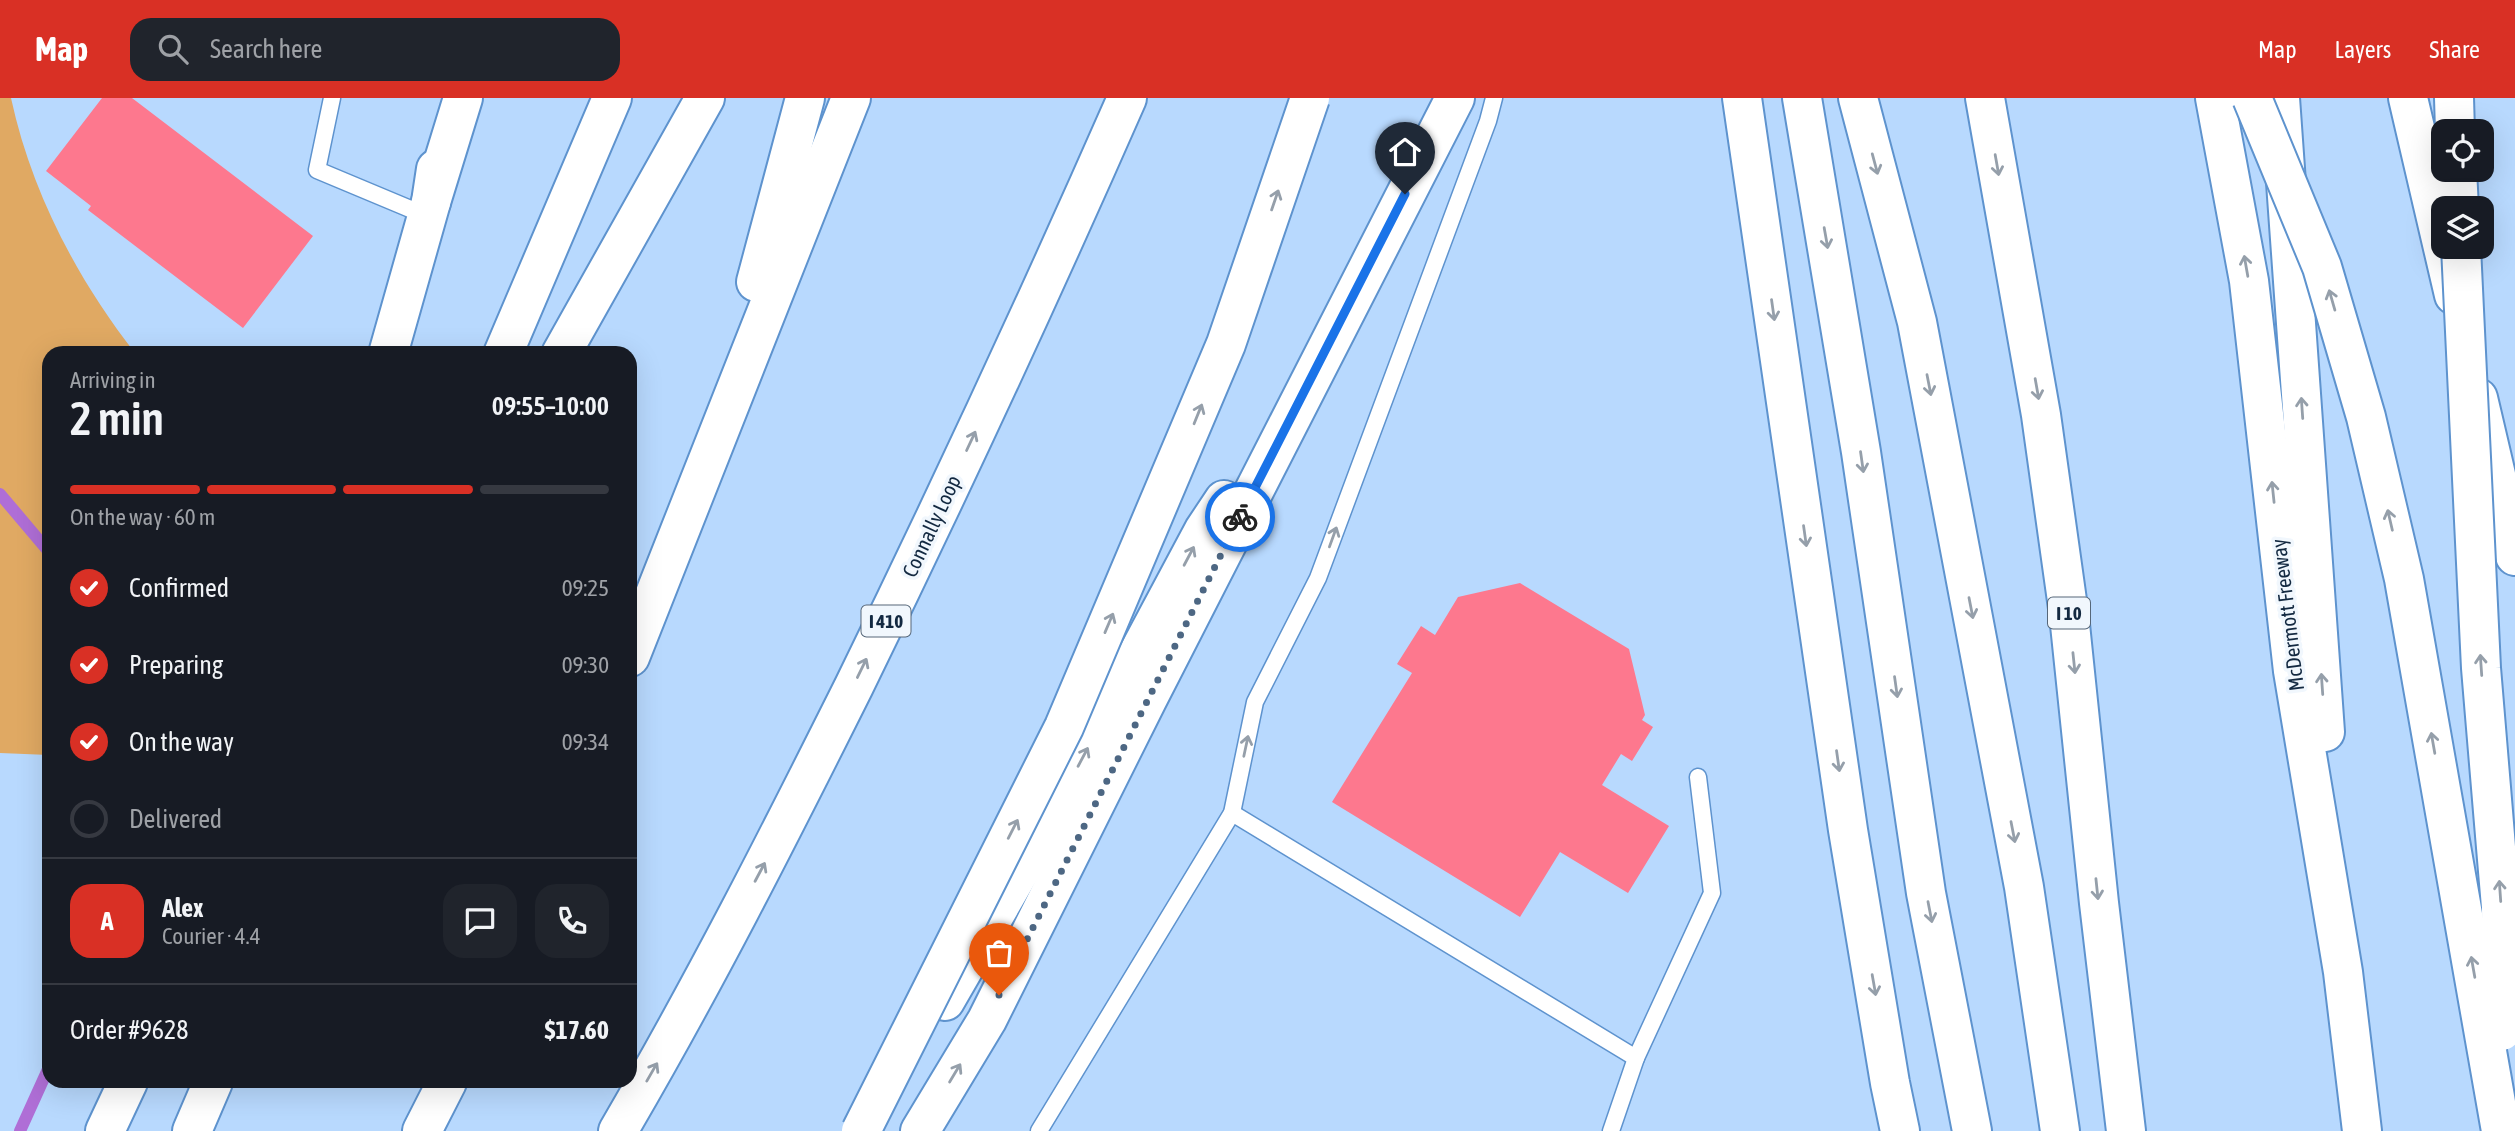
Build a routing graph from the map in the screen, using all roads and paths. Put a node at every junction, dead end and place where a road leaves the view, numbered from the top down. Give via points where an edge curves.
1 (332, 98) edge
2 (448, 98) edge
3 (463, 98) edge
4 (612, 98) edge
5 (705, 98) edge
6 (805, 98) edge
7 (851, 98) edge
8 (1127, 98) edge
9 (1310, 98) edge
10 (1454, 98) edge
11 (1494, 98) edge
12 (1742, 98) edge
13 (1802, 98) edge
14 (1858, 98) edge
15 (1985, 98) edge
16 (2215, 98) edge
17 (2252, 98) edge
18 (2280, 98) edge
19 (2408, 98) edge
20 (2454, 98) edge
21 (2455, 119) edge
22 (429, 209) junction
23 (2462, 259) edge
24 (1331, 338) junction
25 (390, 346) edge
26 (506, 346) edge
27 (566, 346) edge
28 (708, 464) junction
29 (2515, 556) edge
30 (637, 640) edge
31 (1698, 777) dead end
32 (1231, 813) junction
33 (2343, 972) junction
34 (1636, 1058) junction
35 (125, 1088) edge
36 (210, 1088) edge
37 (444, 1088) edge
38 (105, 1131) edge
39 (192, 1131) edge
40 (422, 1131) edge
41 (618, 1131) edge
42 (860, 1131) edge
43 (920, 1131) edge
44 (1039, 1131) edge
45 (1611, 1131) edge
46 (1900, 1131) edge
47 (1972, 1131) edge
48 (2060, 1131) edge
49 (2126, 1131) edge
50 (2362, 1131) edge
51 (2502, 1131) edge

1 - 22 lane via 317,170
2 - 22 main road
3 - 22 main road
4 - 26 main road
5 - 27 main road
6 - 28 main road
7 - 28 main road
41 -> 8 main road, Connally Loop / I 410 via 781,832 928,536
42 -> 9 main road, bridge via 1064,727 1226,344
10 - 24 main road
32 -> 11 lane via 1255,702 1318,578
12 -> 46 main road via 1848,830
13 -> 47 main road via 1857,426 1926,893
14 -> 48 main road via 1917,322 2021,873
15 -> 49 main road, I 10 via 2041,415 2067,602
33 -> 16 main road, McDermott Freeway via 2293,671 2249,281
51 -> 17 main road, bridge via 2404,579 2366,417 2322,267
33 -> 18 main road
19 - 29 main road
20 - 21 main road
22 - 25 main road
51 -> 23 main road, bridge via 2501,907 2482,668
42 -> 24 main road via 922,1040 1041,836 1204,530
43 -> 24 main road via 987,1020
28 - 30 main road
31 - 34 lane via 1712,893
32 - 34 lane
32 - 44 lane
33 - 50 main road, McDermott Freeway
34 - 45 lane
35 - 38 main road
36 - 39 main road
37 - 40 main road

